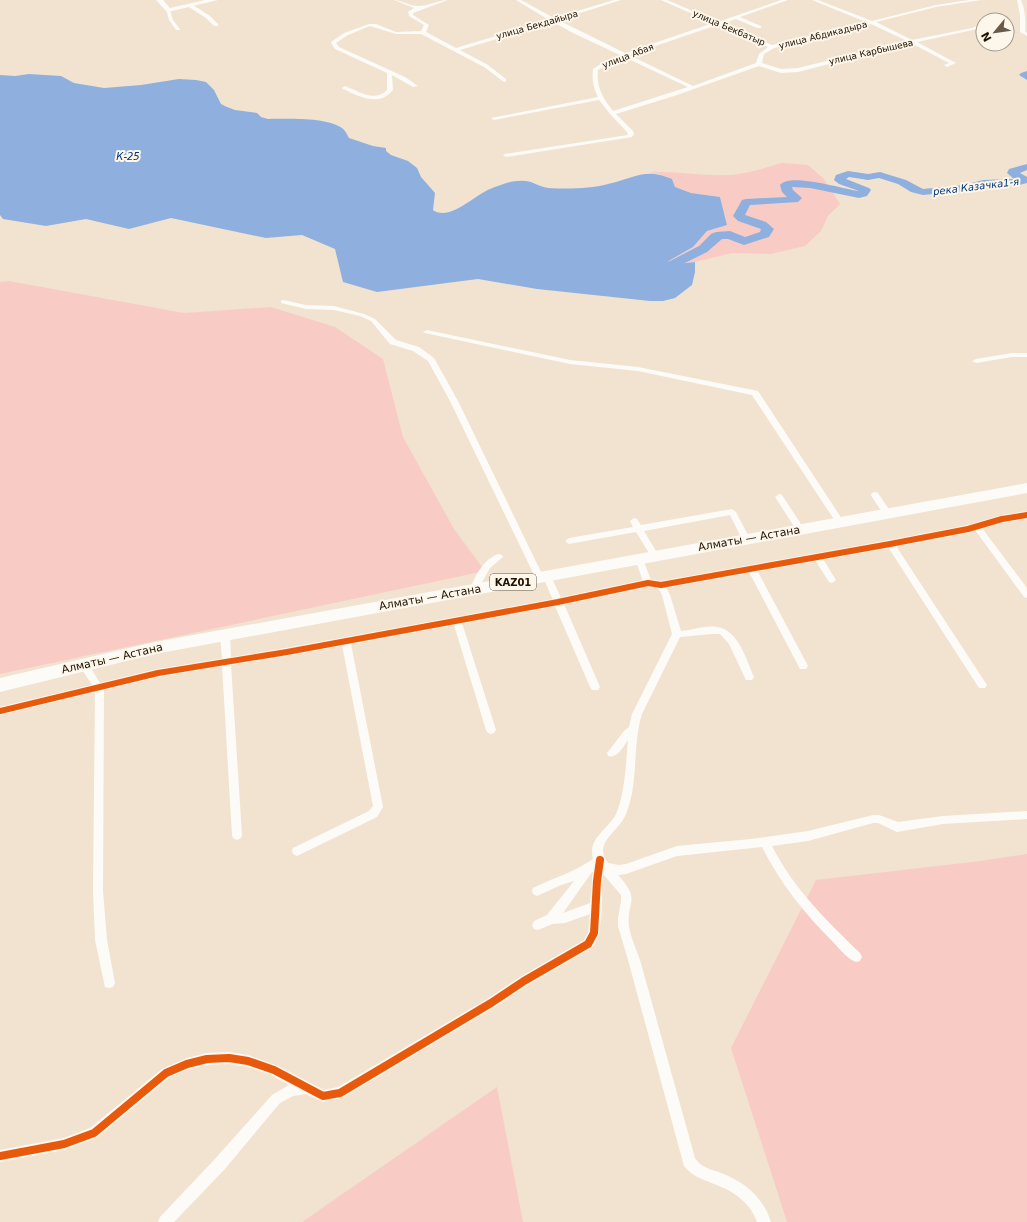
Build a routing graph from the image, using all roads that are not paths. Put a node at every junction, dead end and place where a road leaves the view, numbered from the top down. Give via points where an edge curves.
1 (159, 0) edge
2 (215, 0) edge
3 (396, 0) edge
4 (446, 0) edge
5 (518, 0) edge
6 (619, 0) edge
7 (663, 0) edge
8 (786, 0) edge
9 (814, 0) edge
10 (944, 0) edge
11 (979, 0) edge
12 (1019, 0) edge
13 (951, 3) junction
14 (191, 6) junction
15 (418, 8) junction
16 (168, 10) junction
17 (736, 17) junction
18 (554, 19) junction
19 (874, 22) junction
20 (718, 24) junction
21 (216, 25) dead end
22 (759, 27) dead end
23 (975, 28) edge
24 (178, 29) dead end
25 (424, 32) junction
26 (1027, 35) edge
27 (914, 41) junction
28 (772, 47) junction
29 (455, 50) junction
30 (625, 55) junction
31 (759, 64) junction
32 (947, 65) dead end
33 (390, 73) junction
34 (504, 80) dead end
35 (415, 86) dead end
36 (692, 87) junction
37 (345, 88) dead end
38 (601, 98) junction
39 (612, 113) junction
40 (494, 118) dead end
41 (506, 156) dead end
42 (282, 302) dead end
43 (427, 332) dead end
44 (1027, 355) edge
45 (976, 361) dead end
46 (1027, 488) edge
47 (875, 495) dead end
48 (780, 497) dead end
49 (887, 513) junction
50 (1027, 515) edge
51 (840, 522) junction
52 (636, 524) junction
53 (978, 527) junction
54 (800, 529) junction
55 (746, 539) junction
56 (570, 541) dead end
57 (890, 544) junction
58 (655, 556) junction
59 (499, 557) dead end
60 (818, 557) junction
61 (639, 559) junction
62 (752, 568) junction
63 (543, 576) junction
64 (832, 580) dead end
65 (648, 583) junction
66 (661, 585) junction
67 (474, 589) junction
68 (1027, 595) edge
69 (558, 602) junction
70 (457, 620) junction
71 (677, 634) junction
72 (225, 635) junction
73 (346, 641) junction
74 (227, 662) junction
75 (84, 665) junction
76 (803, 666) dead end
77 (749, 677) dead end
78 (0, 685) edge
79 (982, 685) dead end
80 (99, 686) junction
81 (595, 687) dead end
82 (0, 711) edge
83 (634, 728) junction
84 (491, 730) dead end
85 (612, 753) dead end
86 (1027, 815) edge
87 (237, 835) dead end
88 (765, 842) junction
89 (297, 852) dead end
90 (603, 864) junction
91 (588, 869) junction
92 (537, 891) dead end
93 (596, 906) junction
94 (551, 919) junction
95 (538, 925) dead end
96 (856, 956) dead end
97 (109, 983) dead end
98 (305, 1088) junction
99 (0, 1156) edge
100 (165, 1222) edge
101 (764, 1222) edge

1 - 16 street
2 - 14 street
3 - 15 street
4 - 15 street
5 - 18 street
6 - 18 street, улица Бекдайыра
7 - 20 street, улица Бекбатыр
8 - 17 street, улица Абая
9 - 19 street
10 - 13 street
11 - 13 street, улица Абдикадыра
12 - 26 street via 1023,18 1022,32
13 - 19 street, улица Абдикадыра
14 - 16 street
14 - 21 street
15 - 25 street via 410,14 427,25
16 - 24 street
17 - 20 street, улица Абая
17 - 22 street
18 - 29 street, улица Бекдайыра
18 - 30 street via 575,32
19 - 27 street
19 - 28 street, улица Абдикадыра
20 - 28 street, улица Бекбатыр
20 - 30 street, улица Абая
23 - 27 street, улица Карбышева
25 - 29 street
25 - 33 street via 396,34 369,25 346,34 333,43 337,48
27 - 31 street, улица Карбышева via 798,70 781,71
27 - 32 street via 953,63
28 - 31 street, улица Абдикадыра via 761,54 758,58
29 - 34 street via 486,66
30 - 36 street
30 - 38 street, улица Абая via 596,69 595,82
31 - 36 street
33 - 35 street
33 - 37 street via 390,90 382,97 369,98
36 - 39 street
38 - 39 street, улица Абая
38 - 40 street
39 - 41 street, улица Абая via 630,131 630,136
42 - 63 street via 306,307 334,308 362,315 373,320 393,342 416,349 431,360
43 - 51 street via 570,362 638,369 755,393
44 - 45 street
46 - 49 highway, Алматы — Астана / KАZ01
47 - 49 street
48 - 54 street
49 - 51 highway, Алматы — Астана / KАZ01
50 - 53 street via 1002,519
51 - 54 highway, Алматы — Астана / KАZ01
52 - 55 street via 732,512
52 - 56 street
52 - 58 street
53 - 57 street
53 - 68 street
54 - 55 highway, Алматы — Астана / KАZ01
55 - 58 highway, Алматы — Астана / KАZ01
57 - 60 street
57 - 79 street
58 - 61 highway, Алматы — Астана / KАZ01
59 - 67 street via 488,564
60 - 62 street
60 - 64 street
61 - 63 highway, Алматы — Астана / KАZ01
61 - 65 street
62 - 66 street
62 - 76 street
63 - 67 highway, Алматы — Астана / KАZ01
63 - 69 street
65 - 66 street
65 - 69 street
66 - 71 street
67 - 72 highway, Алматы — Астана / KАZ01
69 - 70 street
69 - 81 street
70 - 73 street
70 - 84 street
71 - 77 street via 717,630 725,632 731,638
71 - 83 street via 641,703
72 - 74 street
72 - 75 highway, Алматы — Астана / KАZ01
73 - 74 street
73 - 89 street via 378,807 374,814
74 - 80 street
74 - 87 street
75 - 78 highway, Алматы — Астана / KАZ01
75 - 80 street via 91,679
80 - 82 street
80 - 97 street via 98,891 101,940
83 - 85 street
83 - 90 street via 631,765 621,815 602,838 597,849
86 - 88 street via 943,820 897,827 873,819 808,836
88 - 90 street via 676,851 626,869
88 - 96 street via 773,860 801,900
90 - 91 street
90 - 93 street via 597,881
90 - 101 street via 626,894 623,921 626,937 689,1161 700,1172 723,1181 753,1200 760,1208
91 - 92 street
91 - 94 street
93 - 94 street via 565,918
93 - 98 street via 594,933 588,944 340,1094 323,1096
94 - 95 street
98 - 99 street via 274,1070 248,1061 229,1058 207,1059 166,1073 94,1133 64,1144
98 - 100 street via 291,1090 276,1099

